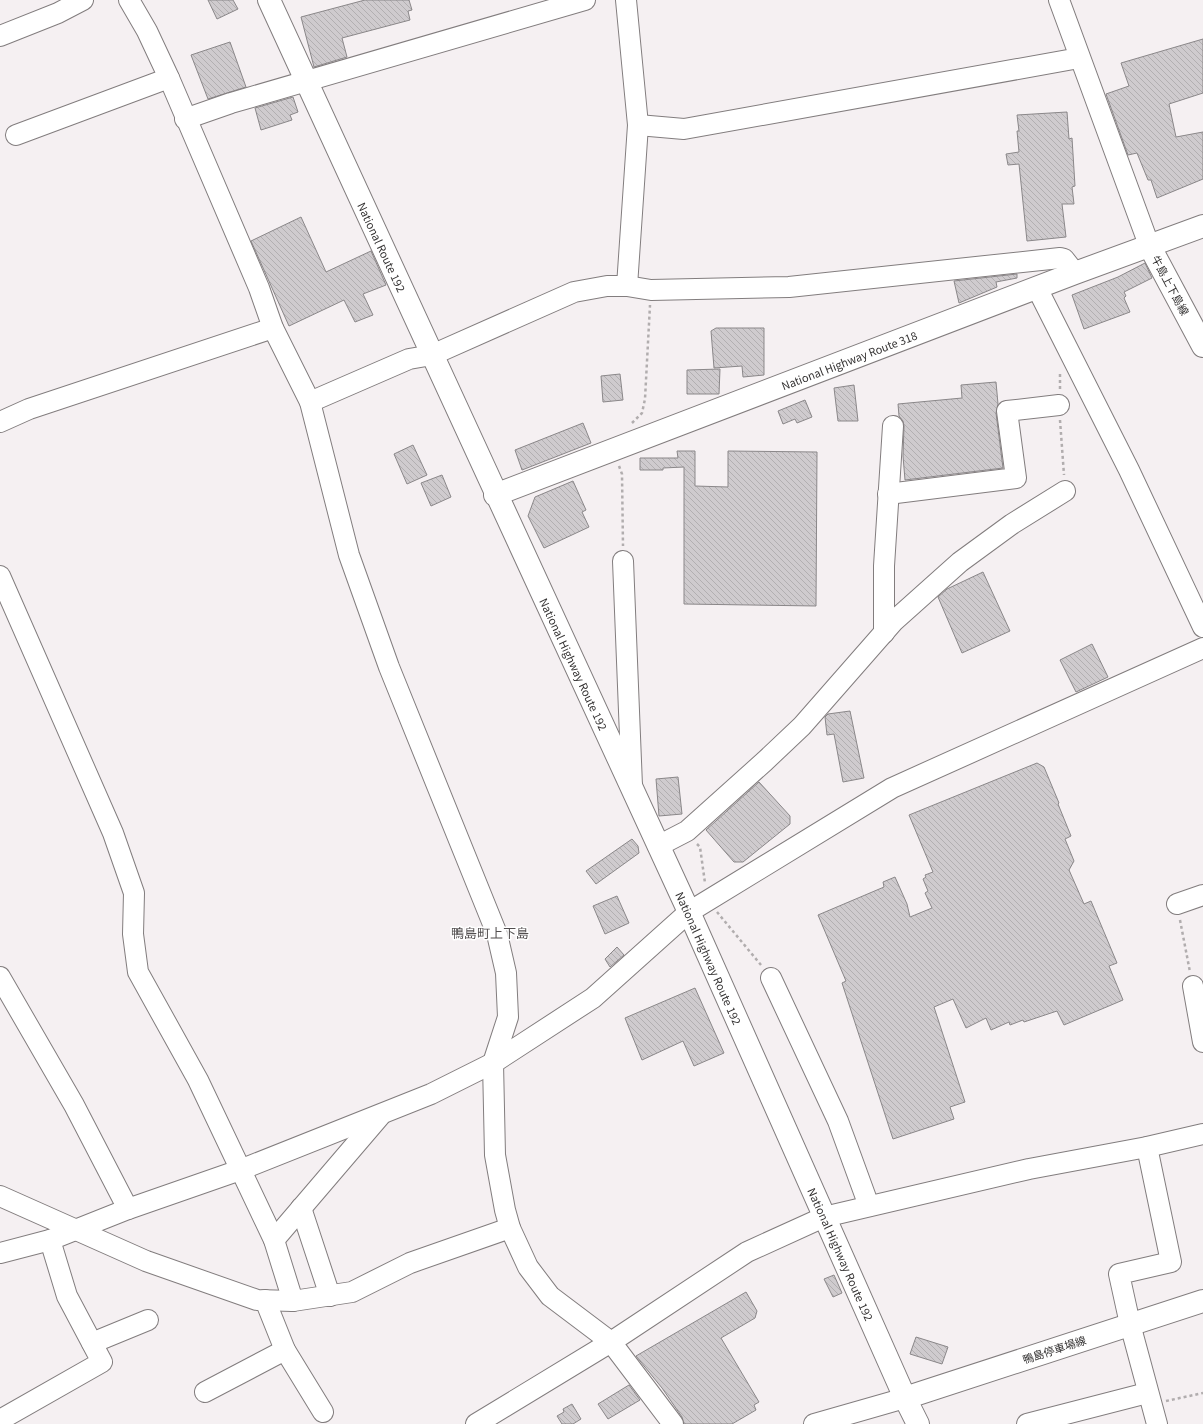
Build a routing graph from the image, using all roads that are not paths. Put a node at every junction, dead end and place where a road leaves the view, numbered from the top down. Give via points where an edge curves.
1 (83, 0) edge
2 (129, 0) edge
3 (269, 0) edge
4 (585, 0) edge
5 (626, 0) edge
6 (1059, 0) edge
7 (554, 4) edge
8 (0, 36) edge
9 (1079, 58) junction
10 (169, 78) junction
11 (306, 81) junction
12 (185, 119) junction
13 (638, 126) junction
14 (16, 135) dead end
15 (1203, 226) edge
16 (1150, 245) junction
17 (1075, 273) junction
18 (627, 286) junction
19 (1037, 288) junction
20 (273, 328) junction
21 (1203, 346) edge
22 (432, 355) junction
23 (310, 402) junction
24 (1060, 405) dead end
25 (0, 422) edge
26 (893, 426) dead end
27 (1065, 491) dead end
28 (888, 494) junction
29 (495, 495) junction
30 (623, 560) dead end
31 (0, 576) edge
32 (1203, 627) edge
33 (884, 633) junction
34 (1203, 648) edge
35 (632, 790) junction
36 (658, 846) junction
37 (1203, 895) edge
38 (1177, 904) road end
39 (698, 906) junction
40 (0, 977) edge
41 (771, 978) road end
42 (1193, 986) road end
43 (1203, 1042) edge
44 (493, 1063) junction
45 (382, 1114) junction
46 (1203, 1134) edge
47 (1147, 1147) junction
48 (240, 1170) junction
49 (0, 1196) edge
50 (869, 1206) junction
51 (301, 1208) junction
52 (128, 1209) junction
53 (824, 1217) junction
54 (510, 1228) junction
55 (75, 1231) junction
56 (50, 1240) junction
57 (274, 1240) junction
58 (0, 1253) edge
59 (330, 1296) junction
60 (265, 1300) junction
61 (293, 1301) junction
62 (1203, 1301) edge
63 (148, 1320) dead end
64 (1130, 1324) junction
65 (610, 1342) junction
66 (92, 1343) junction
67 (285, 1350) junction
68 (205, 1392) dead end
69 (905, 1398) junction
70 (1149, 1399) junction
71 (322, 1412) dead end
72 (0, 1420) edge
73 (476, 1424) edge
74 (673, 1424) edge
75 (814, 1424) edge
76 (918, 1424) edge
77 (1027, 1424) edge
78 (1156, 1424) edge

1 - 8 street
2 - 10 street
3 - 11 main road, National Route 192
4 - 7 street
5 - 13 street
6 - 9 street
7 - 11 street
9 - 13 street via 684,129
9 - 16 street
10 - 12 street
10 - 14 street
11 - 12 street
11 - 22 main road, National Route 192
12 - 20 street via 259,288
13 - 18 street
15 - 16 main road, National Highway Route 318
16 - 17 main road, National Highway Route 318
16 - 21 main road, 牛島上下島線
17 - 18 street via 1060,258 789,287 651,290
17 - 19 main road, National Highway Route 318
18 - 22 street via 607,286 574,292
19 - 29 main road, National Highway Route 318
19 - 32 street via 1129,470
20 - 23 street
20 - 25 street via 36,407
22 - 23 street via 409,359
22 - 29 main road, National Route 192
23 - 44 street via 349,555 389,667 497,934 506,973 508,1016
24 - 28 street via 1007,411 1016,478
26 - 28 street
27 - 33 street via 1012,524 960,562 894,620
28 - 33 street
29 - 35 main road, National Highway Route 192
30 - 35 street
31 - 48 street via 113,833 134,892 133,934 138,972 198,1080
33 - 36 street via 802,726 765,761 687,831
34 - 39 street via 892,788
35 - 36 main road, National Highway Route 192
36 - 39 main road, National Highway Route 192
37 - 38 street
39 - 44 street via 593,998
39 - 53 main road, National Highway Route 192
40 - 52 street via 74,1104
41 - 50 street via 838,1121
42 - 43 street
44 - 45 street via 431,1094
44 - 54 street via 495,1155
45 - 48 street
45 - 51 street
46 - 47 street
47 - 50 street via 1029,1169
47 - 64 street via 1170,1262 1119,1274
48 - 52 street
48 - 57 street
49 - 55 street via 20,1203
50 - 53 street
51 - 57 street
51 - 59 street
52 - 55 street
53 - 65 street via 747,1252
53 - 69 main road, National Highway Route 192
54 - 59 street via 410,1263 352,1292
54 - 65 street via 528,1267 550,1296
55 - 56 street
55 - 60 street via 186,1277 257,1300
56 - 58 street
56 - 66 street via 67,1296
57 - 61 street
59 - 61 street
60 - 61 street
60 - 67 street
62 - 64 main road, 鴨島停車場線
63 - 66 street
64 - 69 main road, 鴨島停車場線
64 - 70 street
65 - 73 street
65 - 74 street
66 - 72 street via 102,1362
67 - 68 street
67 - 71 street
69 - 75 street
69 - 76 main road, National Highway Route 192
70 - 77 street
70 - 78 street

